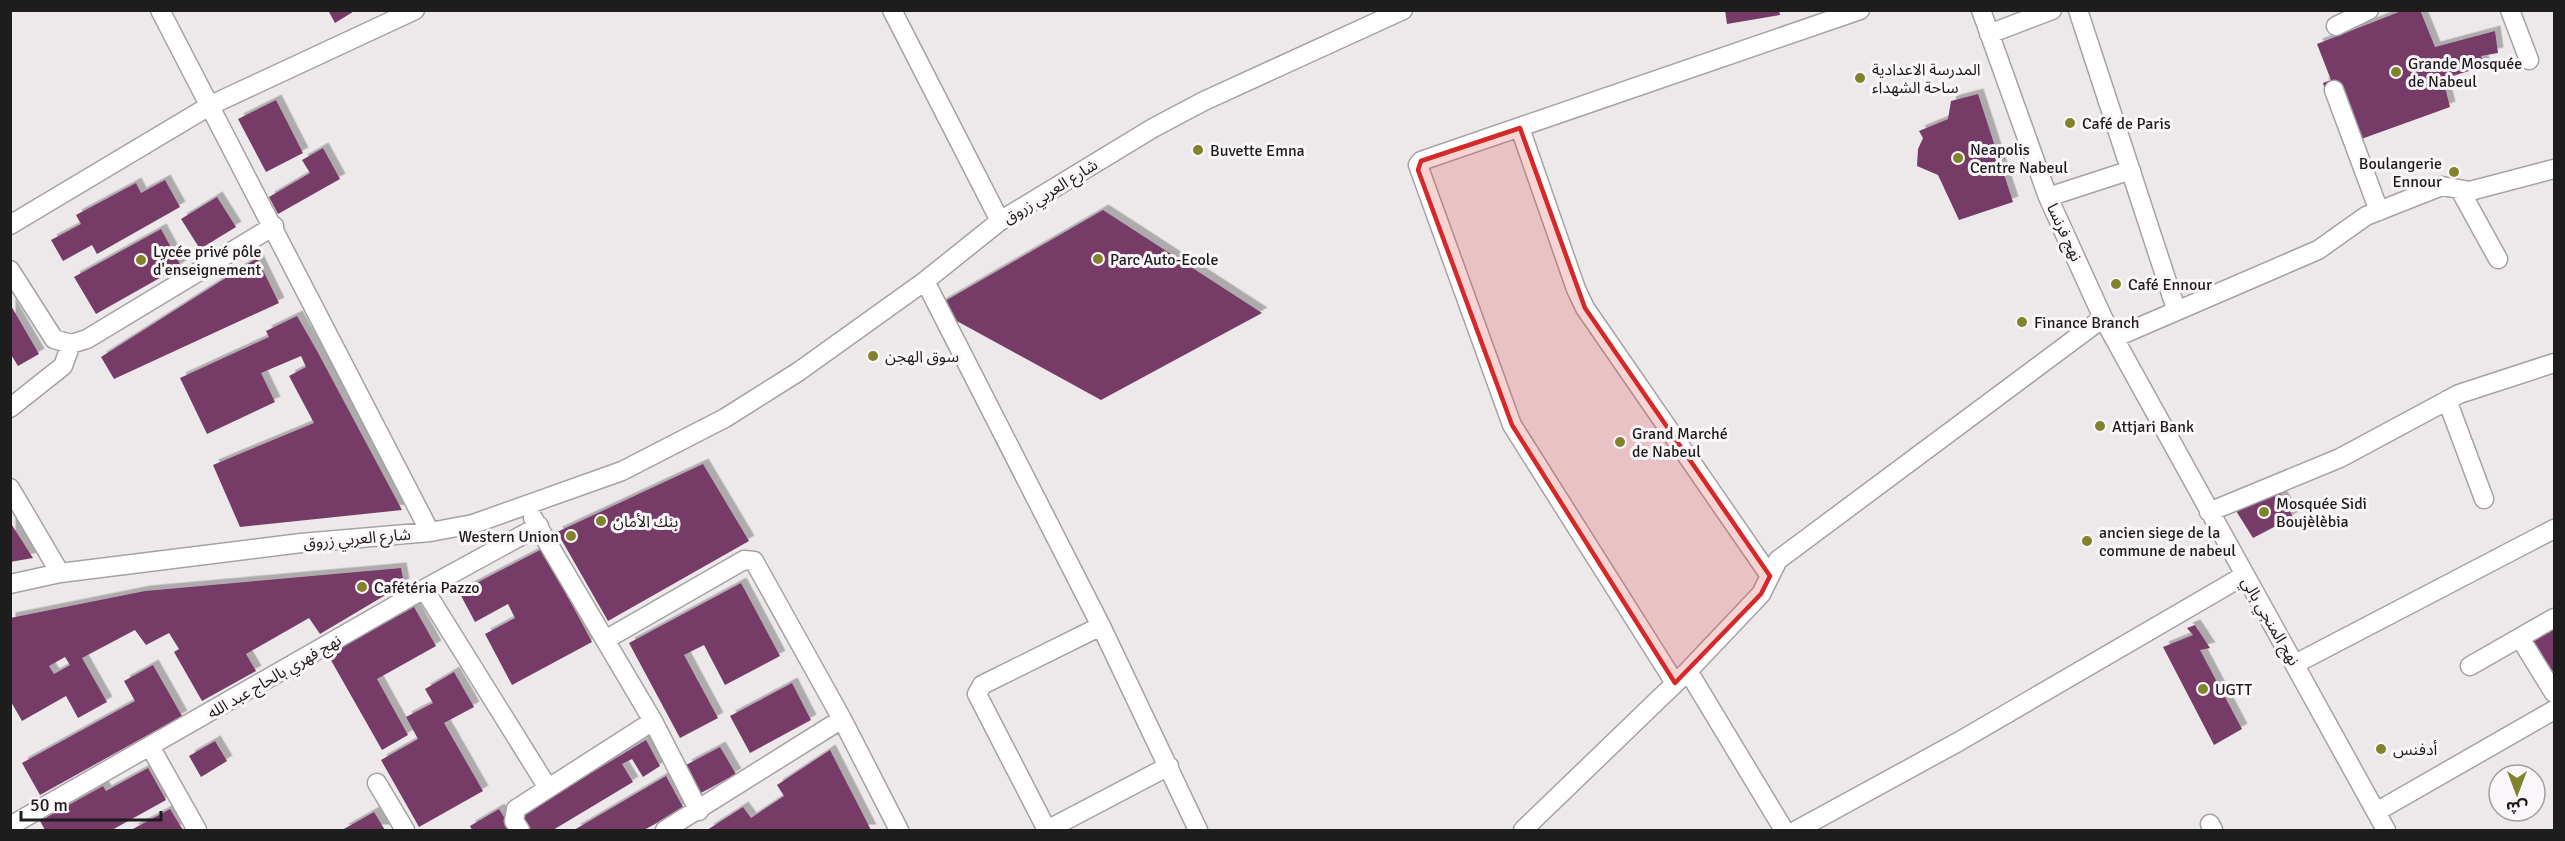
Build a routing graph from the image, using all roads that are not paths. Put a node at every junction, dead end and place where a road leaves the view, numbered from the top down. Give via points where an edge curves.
1 (160, 10) edge
2 (415, 10) edge
3 (892, 10) edge
4 (1403, 10) edge
5 (1860, 10) edge
6 (1981, 10) edge
7 (2052, 10) edge
8 (2078, 10) edge
9 (2369, 10) edge
10 (2510, 10) edge
11 (1816, 17) edge
12 (2336, 26) dead end
13 (1989, 34) junction
14 (2529, 60) dead end
15 (2334, 90) dead end
16 (211, 105) junction
17 (1520, 128) junction
18 (2554, 169) edge
19 (2130, 170) junction
20 (2460, 190) junction
21 (2048, 197) junction
22 (2379, 212) junction
23 (1000, 221) junction
24 (10, 225) edge
25 (274, 226) junction
26 (2498, 259) dead end
27 (10, 270) edge
28 (925, 281) junction
29 (2176, 309) junction
30 (2103, 318) junction
31 (2114, 338) junction
32 (71, 344) junction
33 (2554, 363) edge
34 (2447, 400) junction
35 (10, 408) edge
36 (10, 488) edge
37 (2484, 499) dead end
38 (525, 506) junction
39 (2209, 512) junction
40 (539, 526) junction
41 (2554, 529) edge
42 (430, 532) junction
43 (60, 573) junction
44 (2245, 575) junction
45 (1770, 576) junction
46 (10, 584) edge
47 (424, 589) junction
48 (2554, 618) edge
49 (1101, 626) junction
50 (2520, 638) junction
51 (606, 640) junction
52 (2295, 664) junction
53 (2470, 666) dead end
54 (1681, 677) junction
55 (2554, 693) edge
56 (2554, 710) edge
57 (842, 719) junction
58 (653, 721) junction
59 (151, 748) junction
60 (1169, 766) junction
61 (376, 783) dead end
62 (548, 788) junction
63 (699, 811) junction
64 (2376, 812) junction
65 (22, 825) edge
66 (1047, 830) edge
67 (197, 831) edge
68 (405, 831) edge
69 (520, 831) edge
70 (665, 831) edge
71 (899, 831) edge
72 (1198, 831) edge
73 (1524, 831) edge
74 (1784, 831) edge
75 (1797, 831) edge
76 (2386, 831) edge

1 - 16 street
2 - 16 street
3 - 23 street
4 - 23 street, شارع العربي زروق via 1204,100
5 - 11 street
6 - 13 street, نهج فرنسا
7 - 13 street
8 - 19 street
9 - 12 street
10 - 14 street
11 - 17 street
13 - 21 street, نهج فرنسا
15 - 22 street
16 - 24 street
16 - 25 street
17 - 45 street via 1585,308
17 - 54 street via 1421,161 1418,170 1512,425
18 - 20 street via 2470,191
19 - 21 street
19 - 29 street
20 - 22 street via 2442,186
20 - 26 street
21 - 30 street, نهج فرنسا
22 - 29 street via 2354,224 2318,250
23 - 28 street, شارع العربي زروق
25 - 32 street via 87,339
25 - 42 street
27 - 32 street via 54,339
28 - 38 street, شارع العربي زروق via 798,372 724,418 622,471
28 - 49 street
29 - 31 street
30 - 31 street, نهج المنجي بالي
30 - 45 street via 1778,560
31 - 39 street, نهج المنجي بالي
32 - 35 street via 63,366
33 - 34 street
34 - 37 street
34 - 39 street via 2340,458
36 - 43 street
38 - 40 street
38 - 42 street, شارع العربي زروق via 473,524
39 - 44 street, نهج المنجي بالي
40 - 47 street, نهج فهري بالحاج عبد الله
40 - 51 street
41 - 52 street
42 - 43 street, شارع العربي زروق via 301,543
43 - 46 street, شارع العربي زروق
44 - 52 street, نهج المنجي بالي
44 - 75 street
45 - 54 street via 1761,594
47 - 59 street, نهج فهري بالحاج عبد الله
47 - 62 street
48 - 50 street
49 - 60 street
49 - 66 street via 982,686 977,694
50 - 53 street
50 - 55 street
51 - 57 street via 750,559 757,563
51 - 58 street
52 - 64 street, نهج المنجي بالي
54 - 73 street
54 - 74 street
56 - 64 street
57 - 63 street
57 - 71 street
58 - 62 street
58 - 63 street
59 - 65 street, نهج فهري بالحاج عبد الله
59 - 67 street
60 - 66 street
60 - 72 street
61 - 68 street
62 - 69 street via 516,809 514,821
63 - 70 street
64 - 76 street, نهج المنجي بالي

